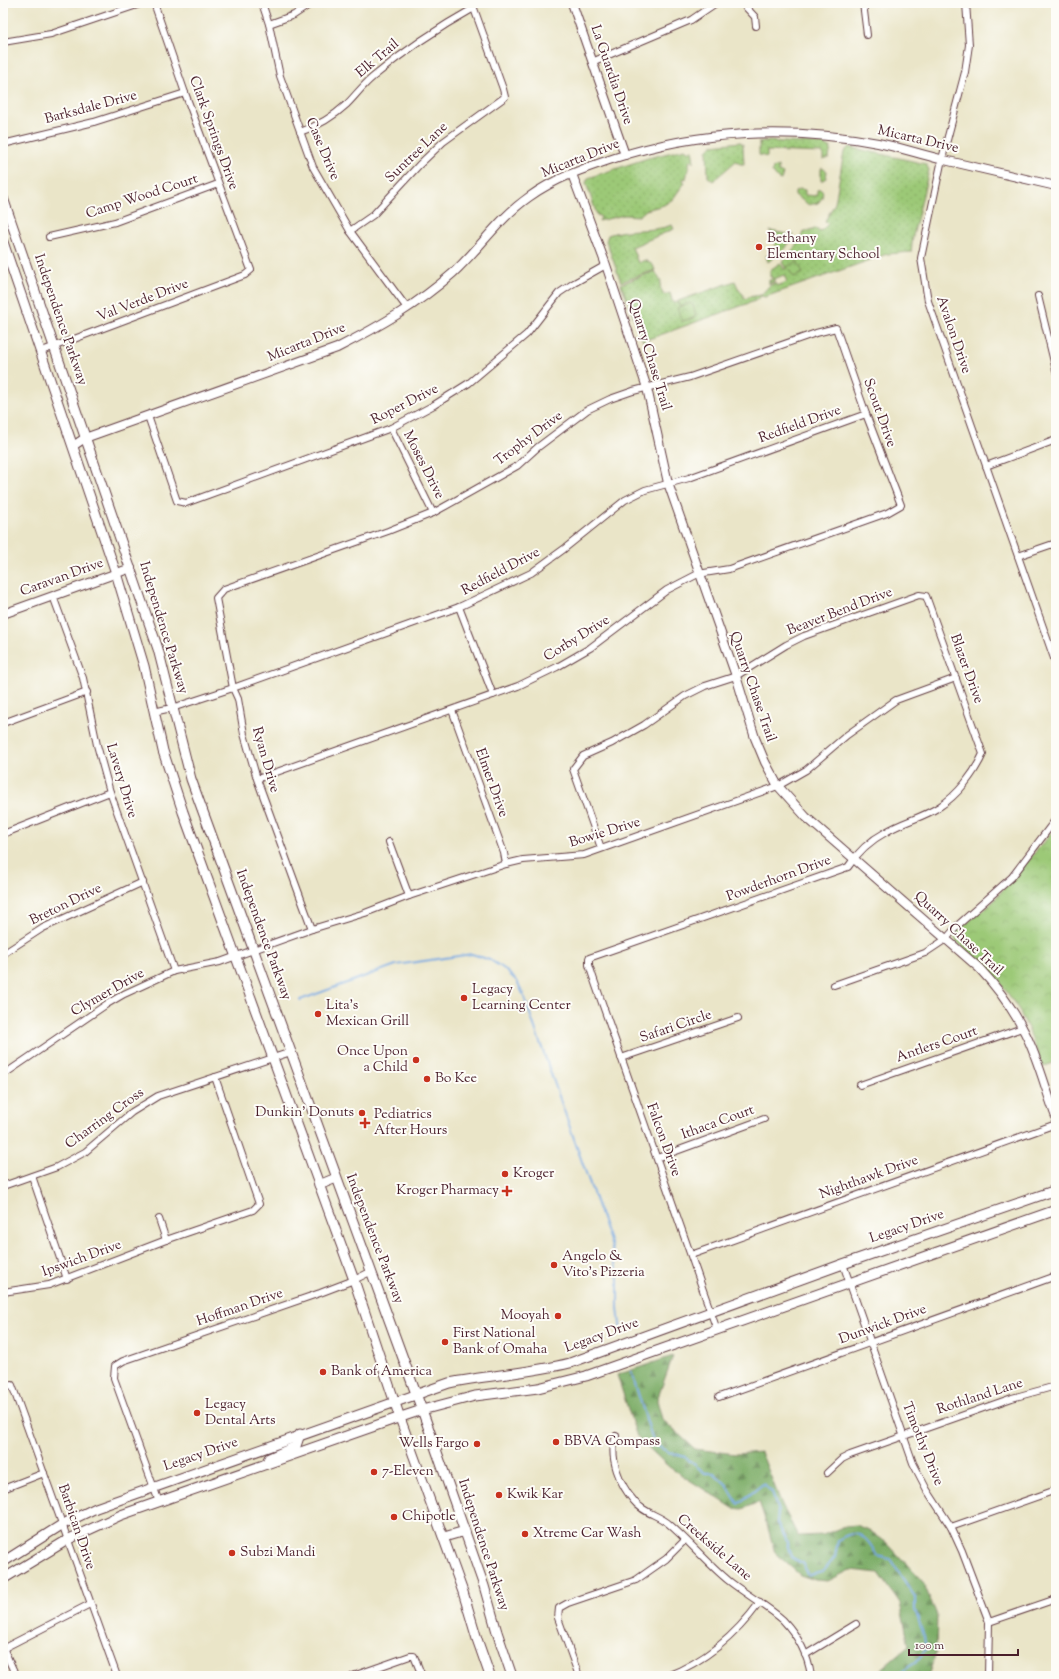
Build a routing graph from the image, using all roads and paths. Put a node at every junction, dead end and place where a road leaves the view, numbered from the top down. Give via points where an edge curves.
1 (143, 3) edge
2 (154, 3) edge
3 (262, 3) edge
4 (312, 3) edge
5 (572, 3) edge
6 (716, 3) edge
7 (742, 3) edge
8 (863, 3) edge
9 (966, 3) edge
10 (473, 5) edge
11 (269, 24) junction
12 (756, 26) dead end
13 (867, 35) dead end
14 (3, 42) edge
15 (592, 62) junction
16 (185, 93) junction
17 (300, 132) junction
18 (3, 144) edge
19 (625, 155) junction
20 (942, 159) junction
21 (572, 174) junction
22 (218, 184) junction
23 (1056, 186) edge
24 (3, 198) edge
25 (5, 210) edge
26 (350, 231) junction
27 (49, 237) dead end
28 (3, 242) edge
29 (606, 265) junction
30 (251, 270) joint
31 (1038, 296) dead end
32 (407, 308) junction
33 (836, 328) joint
34 (54, 347) junction
35 (42, 351) junction
36 (1056, 370) edge
37 (647, 388) junction
38 (866, 414) junction
39 (148, 416) junction
40 (391, 428) junction
41 (85, 438) junction
42 (1056, 440) edge
43 (71, 442) junction
44 (986, 466) junction
45 (668, 483) junction
46 (901, 505) joint
47 (433, 513) junction
48 (1056, 543) edge
49 (1018, 556) junction
50 (131, 568) junction
51 (116, 573) junction
52 (698, 574) junction
53 (219, 593) joint
54 (53, 596) junction
55 (926, 596) joint
56 (459, 607) junction
57 (3, 614) edge
58 (1053, 649) edge
59 (1056, 664) edge
60 (736, 676) junction
61 (956, 678) junction
62 (233, 688) junction
63 (86, 692) junction
64 (493, 695) junction
65 (172, 708) junction
66 (452, 710) junction
67 (153, 712) junction
68 (3, 723) edge
69 (982, 750) joint
70 (257, 779) junction
71 (778, 786) junction
72 (110, 792) junction
73 (1056, 819) edge
74 (3, 834) edge
75 (389, 842) dead end
76 (601, 848) junction
77 (854, 858) junction
78 (506, 864) junction
79 (143, 882) junction
80 (409, 896) junction
81 (312, 929) junction
82 (946, 939) junction
83 (254, 950) junction
84 (3, 954) edge
85 (237, 956) junction
86 (589, 958) joint
87 (174, 971) junction
88 (834, 985) dead end
89 (738, 1018) dead end
90 (1022, 1028) junction
91 (291, 1052) junction
92 (273, 1058) junction
93 (621, 1058) junction
94 (3, 1074) edge
95 (215, 1077) junction
96 (860, 1085) dead end
97 (1056, 1117) edge
98 (764, 1119) dead end
99 (1056, 1124) edge
100 (657, 1158) junction
101 (32, 1176) junction
102 (336, 1178) junction
103 (318, 1184) junction
104 (3, 1186) edge
105 (1056, 1190) edge
106 (1056, 1210) edge
107 (159, 1219) dead end
108 (166, 1240) junction
109 (691, 1255) junction
110 (843, 1264) junction
111 (372, 1271) junction
112 (1056, 1276) edge
113 (67, 1279) junction
114 (354, 1280) junction
115 (850, 1282) junction
116 (3, 1292) edge
117 (711, 1312) junction
118 (717, 1330) junction
119 (870, 1342) junction
120 (535, 1371) junction
121 (1056, 1386) edge
122 (3, 1388) edge
123 (538, 1388) junction
124 (416, 1394) junction
125 (719, 1397) dead end
126 (396, 1401) junction
127 (422, 1410) junction
128 (400, 1418) junction
129 (300, 1434) junction
130 (903, 1435) junction
131 (616, 1436) dead end
132 (265, 1465) junction
133 (212, 1466) junction
134 (44, 1473) junction
135 (827, 1473) dead end
136 (218, 1482) junction
137 (153, 1486) junction
138 (3, 1489) edge
139 (1056, 1490) edge
140 (159, 1502) junction
141 (63, 1524) junction
142 (951, 1527) junction
143 (465, 1531) junction
144 (444, 1537) junction
145 (69, 1539) junction
146 (685, 1540) junction
147 (3, 1562) edge
148 (3, 1579) edge
149 (1056, 1599) edge
150 (760, 1602) junction
151 (90, 1604) junction
152 (989, 1622) junction
153 (856, 1624) dead end
154 (4, 1650) edge
155 (805, 1655) junction
156 (16, 1676) edge
157 (117, 1676) edge
158 (352, 1676) edge
159 (422, 1676) edge
160 (490, 1676) edge
161 (512, 1676) edge
162 (579, 1676) edge
163 (667, 1676) edge
164 (811, 1676) edge
165 (988, 1676) edge

1 - 14 street via 51,34
2 - 16 street, Clark Springs Drive
3 - 11 street, Case Drive
4 - 11 street via 294,15
5 - 15 street, La Guardia Drive
6 - 15 street via 691,20
7 - 12 street via 754,17
8 - 13 street
9 - 20 street, Avalon Drive via 969,45 960,92
10 - 17 street, Elk Trail via 402,54 318,126
10 - 26 street, Suntree Lane via 504,97 443,142 373,215
11 - 17 street, Case Drive via 280,76
15 - 19 street, La Guardia Drive
16 - 18 street, Barksdale Drive via 94,122
16 - 22 street, Clark Springs Drive
17 - 26 street, Case Drive via 313,167
19 - 20 street, Micarta Drive via 658,146 725,135 801,134 880,143
19 - 21 street, Micarta Drive
20 - 23 street, Micarta Drive
20 - 44 street, Avalon Drive via 921,258 924,282 928,301
21 - 29 street, Quarry Chase Trail
21 - 32 street, Micarta Drive via 550,183 508,213 455,271
22 - 27 street, Camp Wood Court via 115,222
22 - 30 street, Clark Springs Drive
24 - 25 main road, Independence Parkway
25 - 34 main road, Independence Parkway
26 - 32 street, Case Drive
28 - 35 main road, Independence Parkway
29 - 37 street, Quarry Chase Trail
29 - 40 street, Roper Drive via 559,293 527,334 469,383
30 - 34 street, Val Verde Drive via 245,275
31 - 36 street
32 - 39 street, Micarta Drive via 403,313 337,348
33 - 37 street, Trophy Drive via 690,377
33 - 38 street, Scout Drive
34 - 35 street, Val Verde Drive
34 - 41 main road, Independence Parkway
35 - 43 main road, Independence Parkway
37 - 45 street, Quarry Chase Trail
37 - 47 street, Trophy Drive via 610,398 587,410 517,466
38 - 45 street, Redfield Drive
38 - 46 street, Scout Drive
39 - 40 street, Roper Drive via 177,501 186,503
39 - 41 street, Micarta Drive
40 - 47 street, Moses Drive
41 - 43 street, Micarta Drive
41 - 50 main road, Independence Parkway
42 - 44 street
43 - 51 main road, Independence Parkway
44 - 49 street, Avalon Drive
45 - 52 street, Quarry Chase Trail
45 - 56 street, Redfield Drive via 625,500 531,573
46 - 52 street, Corby Drive via 887,513 729,569
47 - 53 street, Trophy Drive via 388,532 224,589
48 - 49 street
49 - 58 street, Avalon Drive
50 - 51 street, Caravan Drive
50 - 65 main road, Independence Parkway via 160,656
51 - 54 street, Caravan Drive
51 - 67 main road, Independence Parkway via 144,666
52 - 60 street, Quarry Chase Trail
52 - 64 street, Corby Drive via 667,590 590,648 557,667
53 - 62 street, Ryan Drive via 216,598
54 - 57 street, Caravan Drive
54 - 63 street, Lavery Drive
55 - 60 street, Beaver Bend Drive via 919,595 804,636
55 - 61 street, Blazer Drive
56 - 62 street, Redfield Drive
56 - 64 street
58 - 59 street, Avalon Drive
60 - 71 street, Quarry Chase Trail via 755,738
60 - 76 street, Beaver Bend Drive via 705,686 685,696 644,725 583,756 577,762 573,769
61 - 69 street, Blazer Drive
61 - 71 street, Bowie Drive via 896,700 847,735 806,770
62 - 65 street, Redfield Drive
62 - 70 street, Ryan Drive via 238,699 244,734
63 - 68 street
63 - 72 street, Lavery Drive
64 - 66 street, Corby Drive
65 - 67 street, Redfield Drive
65 - 83 main road, Independence Parkway via 191,779
66 - 70 street, Corby Drive
66 - 78 street, Elmer Drive
67 - 85 main road, Independence Parkway via 183,812
69 - 77 street, Powderhorn Drive via 983,754 971,776 940,807 886,832
70 - 81 street, Ryan Drive
71 - 76 street, Bowie Drive
71 - 77 street, Quarry Chase Trail via 824,835
72 - 74 street
72 - 79 street, Lavery Drive
73 - 82 street via 1012,877
75 - 80 street
76 - 78 street, Bowie Drive via 584,855 523,860
77 - 82 street, Quarry Chase Trail
77 - 86 street, Powderhorn Drive via 848,867
78 - 80 street, Bowie Drive
79 - 84 street, Breton Drive via 43,928
79 - 87 street, Lavery Drive
80 - 81 street, Bowie Drive
81 - 83 street, Bowie Drive
82 - 88 street via 925,953
82 - 90 street, Quarry Chase Trail via 996,986
83 - 85 street, Bowie Drive
83 - 91 main road, Independence Parkway
85 - 87 street, Clymer Drive
85 - 92 main road, Independence Parkway
86 - 93 street, Falcon Drive
87 - 94 street, Clymer Drive via 107,1004
89 - 93 street, Safari Circle
90 - 96 street, Antlers Court
90 - 97 street, Quarry Chase Trail
91 - 92 street, Charring Cross
91 - 102 main road, Independence Parkway
92 - 95 street, Charring Cross
92 - 103 main road, Independence Parkway
93 - 100 street, Falcon Drive
95 - 101 street, Charring Cross via 158,1096 145,1103 85,1152 57,1167
95 - 108 street, Ipswich Drive via 259,1204 253,1210
98 - 100 street, Ithaca Court
99 - 109 street, Nighthawk Drive
100 - 109 street, Falcon Drive
101 - 104 street, Charring Cross
101 - 113 street
102 - 103 main road
102 - 111 main road, Independence Parkway
103 - 114 main road, Independence Parkway
105 - 110 main road, Legacy Drive
106 - 115 main road
107 - 108 street
108 - 113 street, Ipswich Drive
109 - 117 street, Falcon Drive
110 - 115 street, Timothy Drive
110 - 117 main road, Legacy Drive
111 - 114 street, Hoffman Drive
111 - 124 main road, Independence Parkway
112 - 119 street, Dunwick Drive
113 - 116 street, Ipswich Drive via 49,1285
114 - 126 main road, Independence Parkway
114 - 137 street, Hoffman Drive via 142,1354 116,1366 114,1378
115 - 118 main road
115 - 119 street, Timothy Drive
117 - 118 street, Falcon Drive
117 - 120 main road, Legacy Drive via 570,1363
118 - 123 main road via 586,1376
119 - 125 street, Dunwick Drive
119 - 130 street, Timothy Drive
120 - 123 main road
120 - 124 main road, Legacy Drive via 474,1378
121 - 130 street, Rothland Lane
122 - 134 street, Barbican Drive via 12,1385
123 - 127 main road via 475,1396
124 - 126 main road, Legacy Drive
124 - 127 main road, Independence Parkway
126 - 128 main road, Independence Parkway
126 - 129 main road, Legacy Drive
127 - 128 main road
127 - 143 main road, Independence Parkway
128 - 132 main road
128 - 144 main road, Independence Parkway
129 - 132 main road via 296,1446 269,1458
129 - 133 main road, Legacy Drive
130 - 135 street, Rothland Lane via 842,1459
130 - 142 street, Timothy Drive via 919,1475
131 - 146 street, Creekside Lane via 613,1444 614,1457 628,1493 642,1509 668,1523
132 - 136 main road
133 - 136 main road
133 - 137 main road, Legacy Drive
134 - 138 street
134 - 141 street, Barbican Drive
136 - 140 main road
137 - 140 street
137 - 141 main road, Legacy Drive
139 - 142 street
140 - 145 main road via 121,1515
141 - 145 street, Barbican Drive
141 - 147 main road, Legacy Drive
142 - 152 street, Timothy Drive
143 - 144 main road
143 - 161 main road, Independence Parkway
144 - 160 main road, Independence Parkway
145 - 148 main road
145 - 151 street, Barbican Drive
146 - 150 street, Creekside Lane via 730,1581
146 - 162 street via 666,1559 636,1580 559,1608 558,1618
149 - 152 street
150 - 155 street, Creekside Lane via 791,1628
150 - 163 street via 730,1638 694,1663
151 - 154 street via 10,1644
151 - 157 street, Barbican Drive
152 - 165 street, Timothy Drive
153 - 155 street
154 - 156 street
155 - 164 street, Creekside Lane
158 - 159 street via 410,1656 414,1656

